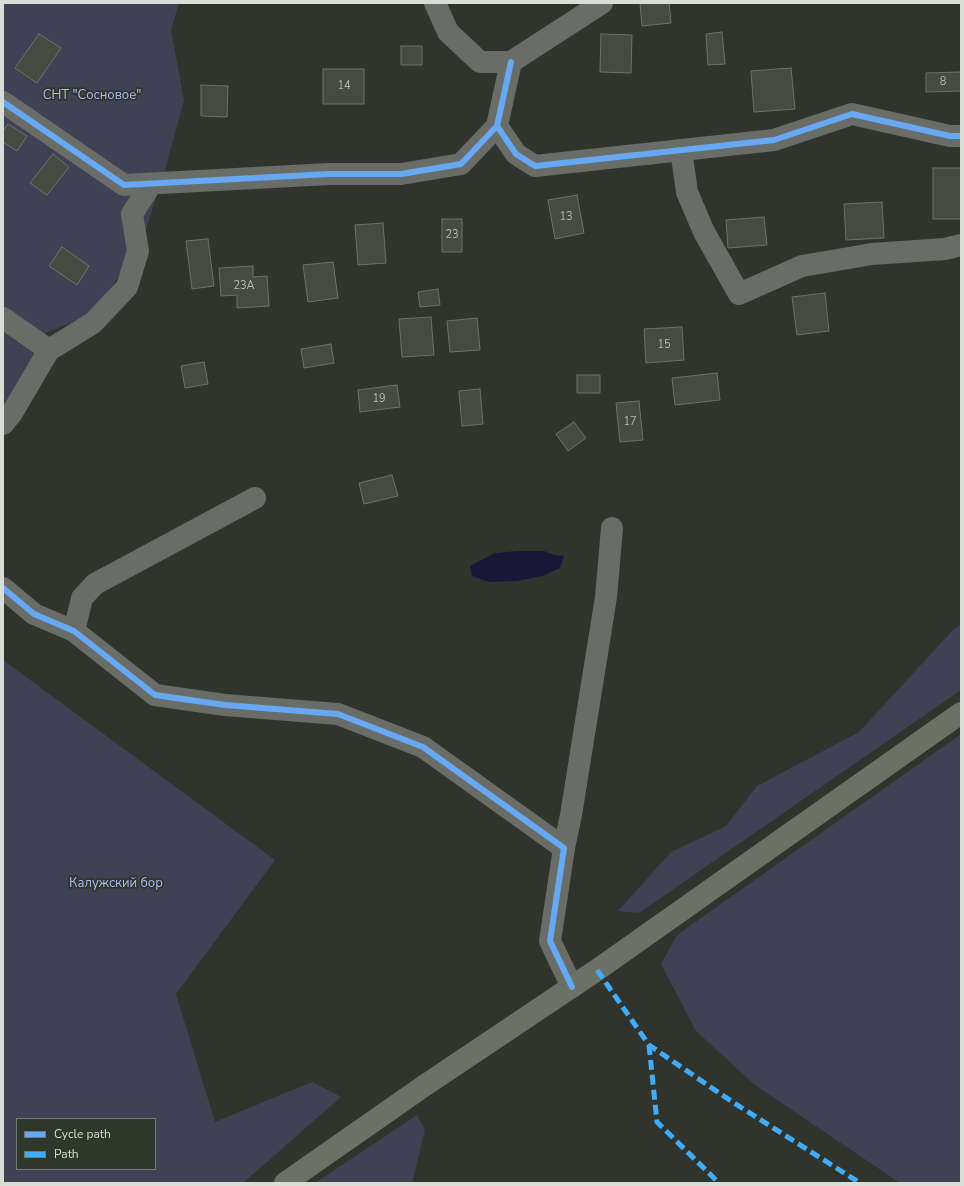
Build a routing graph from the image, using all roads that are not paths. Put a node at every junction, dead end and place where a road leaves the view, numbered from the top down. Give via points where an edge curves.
1 (435, 3) edge
2 (602, 3) edge
3 (511, 62) junction
4 (3, 102) edge
5 (497, 126) junction
6 (961, 136) edge
7 (681, 150) junction
8 (151, 184) junction
9 (961, 245) edge
10 (3, 318) edge
11 (49, 350) junction
12 (3, 424) edge
13 (255, 498) dead end
14 (612, 528) dead end
15 (3, 588) edge
16 (74, 632) junction
17 (961, 713) edge
18 (564, 848) junction
19 (572, 987) junction
20 (285, 1183) edge

1 - 3 street via 448,32 480,62
2 - 3 street
3 - 5 street
4 - 8 street via 124,185
5 - 7 street via 516,154 535,166
5 - 8 street via 461,164 401,174 329,174
6 - 7 street via 950,136 852,114 774,140
7 - 9 street via 687,192 704,232 738,294 802,266 872,254 945,249
8 - 11 street via 132,214 138,251 127,287 93,323
10 - 11 street
11 - 12 street
13 - 16 street via 95,584 82,598
14 - 18 street via 606,597
15 - 16 street via 34,614
16 - 18 street via 155,695 225,705 338,714 423,746
17 - 19 main road
18 - 19 street via 550,941
19 - 20 main road

